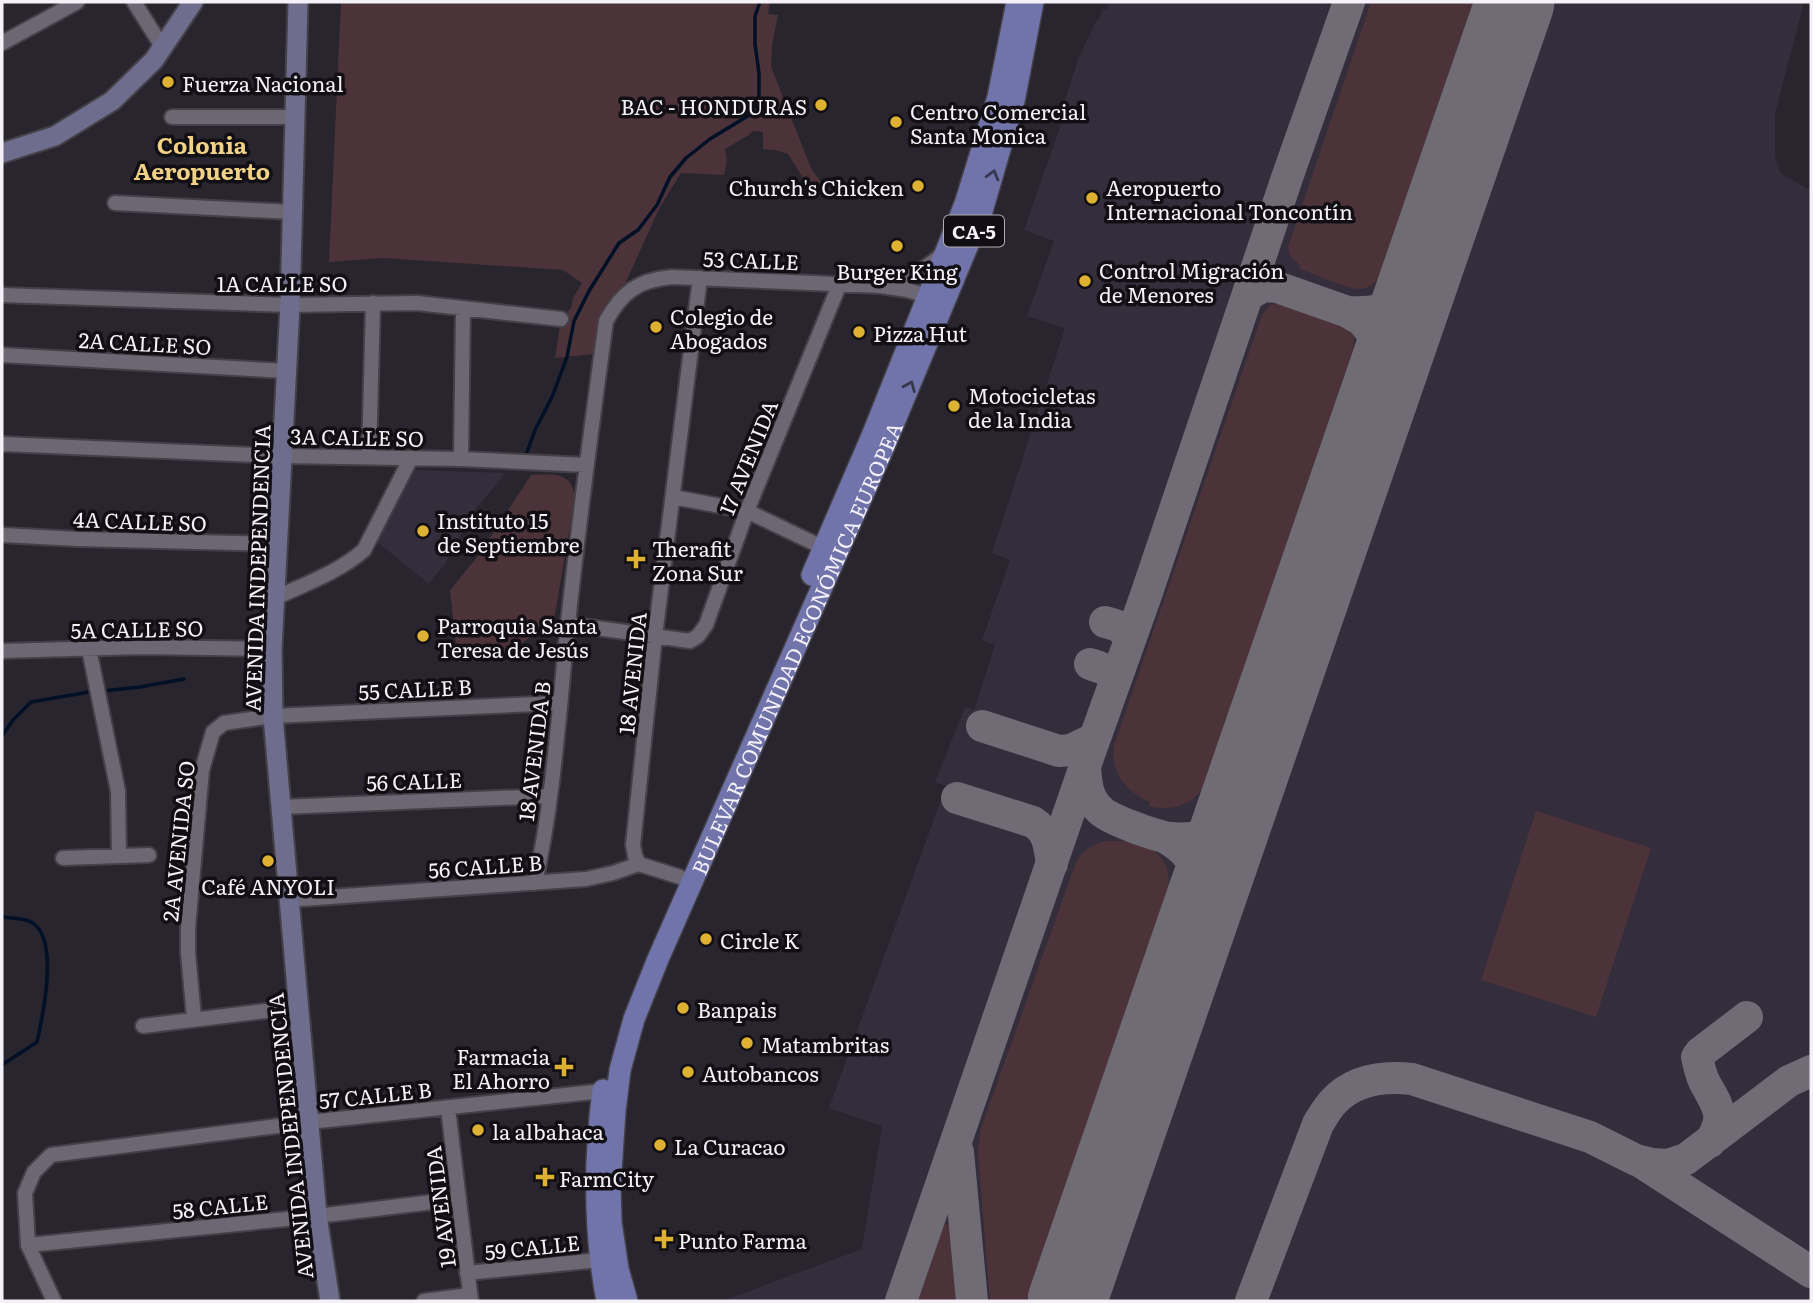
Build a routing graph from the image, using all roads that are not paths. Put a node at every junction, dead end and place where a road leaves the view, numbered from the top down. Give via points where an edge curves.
1 (77, 2) edge
2 (134, 2) edge
3 (193, 2) edge
4 (298, 2) edge
5 (1017, 2) edge
6 (1033, 2) edge
7 (2, 43) edge
8 (163, 48) junction
9 (172, 117) dead end
10 (294, 117) junction
11 (2, 153) edge
12 (115, 203) dead end
13 (292, 212) junction
14 (946, 250) junction
15 (700, 278) junction
16 (840, 284) junction
17 (881, 286) junction
18 (2, 295) edge
19 (624, 296) joint
20 (928, 296) junction
21 (373, 303) junction
22 (290, 305) junction
23 (463, 308) junction
24 (561, 319) dead end
25 (2, 355) edge
26 (287, 370) junction
27 (877, 443) junction
28 (2, 444) edge
29 (282, 456) junction
30 (369, 456) junction
31 (411, 458) junction
32 (461, 459) junction
33 (587, 466) junction
34 (673, 496) junction
35 (747, 512) junction
36 (2, 535) edge
37 (278, 544) junction
38 (824, 548) junction
39 (275, 598) junction
40 (568, 624) junction
41 (655, 636) junction
42 (89, 649) junction
43 (272, 649) junction
44 (2, 651) edge
45 (560, 703) junction
46 (273, 716) junction
47 (549, 796) junction
48 (281, 807) junction
49 (149, 855) dead end
50 (119, 856) junction
51 (62, 858) dead end
52 (639, 864) junction
53 (680, 877) junction
54 (534, 883) junction
55 (288, 900) junction
56 (298, 1007) junction
57 (194, 1018) junction
58 (143, 1026) dead end
59 (603, 1091) junction
60 (448, 1108) junction
61 (309, 1122) junction
62 (458, 1199) junction
63 (317, 1216) junction
64 (27, 1245) junction
65 (600, 1260) junction
66 (467, 1273) junction
67 (470, 1298) edge
68 (54, 1301) edge
69 (330, 1301) edge
70 (424, 1301) edge
71 (607, 1301) edge
72 (627, 1301) edge

1 - 7 street
2 - 8 street
3 - 8 street
4 - 10 street, AVENIDA INDEPENDENCIA
5 - 14 main road, BULEVAR COMUNIDAD ECONÓMICA EUROPEA / CA-5 via 998,97
27 -> 6 main road, BULEVAR COMUNIDAD ECONÓMICA EUROPEA / CA-5 via 982,211 1014,101
8 - 11 street via 112,101 55,136
9 - 10 street
10 - 13 street, AVENIDA INDEPENDENCIA
12 - 13 street
13 - 22 street, AVENIDA INDEPENDENCIA
14 - 17 street, 53 CALLE via 906,280
14 - 20 main road, BULEVAR COMUNIDAD ECONÓMICA EUROPEA / CA-5
15 - 16 street, 53 CALLE
15 - 19 street, 53 CALLE via 648,280
15 - 34 street, 18 AVENIDA
16 - 17 street, 53 CALLE
16 - 35 street, 17 AVENIDA
17 - 20 street, 53 CALLE
18 - 22 street, 1A CALLE SO
19 - 33 street, 18 AVENIDA B via 606,321
20 - 27 main road, BULEVAR COMUNIDAD ECONÓMICA EUROPEA / CA-5
21 - 22 street, 1A CALLE SO
21 - 23 street, 1A CALLE SO
21 - 30 street
22 - 26 street, AVENIDA INDEPENDENCIA
23 - 24 street, 1A CALLE SO
23 - 32 street
25 - 26 street, 2A CALLE SO
26 - 29 street, AVENIDA INDEPENDENCIA
27 - 38 main road, BULEVAR COMUNIDAD ECONÓMICA EUROPEA
27 - 72 main road, BULEVAR COMUNIDAD ECONÓMICA EUROPEA via 634,1019 620,1070 610,1186 611,1222
28 - 29 street, 3A CALLE SO
29 - 30 street, 3A CALLE SO
29 - 37 street, AVENIDA INDEPENDENCIA
30 - 31 street, 3A CALLE SO
31 - 32 street, 3A CALLE SO
31 - 39 street via 364,550
32 - 33 street, 3A CALLE SO
33 - 40 street, 18 AVENIDA B
34 - 35 street
34 - 41 street, 18 AVENIDA
35 - 38 street
35 - 41 street, 17 AVENIDA via 698,636 690,641
36 - 37 street, 4A CALLE SO
37 - 39 street, AVENIDA INDEPENDENCIA
38 - 53 main road, BULEVAR COMUNIDAD ECONÓMICA EUROPEA
39 - 43 street, AVENIDA INDEPENDENCIA
40 - 41 street
40 - 45 street, 18 AVENIDA B
41 - 52 street, 18 AVENIDA via 633,845
42 - 43 street, 5A CALLE SO
42 - 44 street, 5A CALLE SO
42 - 50 street via 118,791
43 - 46 street, AVENIDA INDEPENDENCIA
45 - 46 street, 55 CALLE B
45 - 47 street, 18 AVENIDA B
46 - 48 street, AVENIDA INDEPENDENCIA
46 - 57 street, 2A AVENIDA SO via 224,723 213,732 202,770 188,928
47 - 48 street, 56 CALLE
47 - 54 street, 18 AVENIDA B
48 - 55 street, AVENIDA INDEPENDENCIA
49 - 50 street
50 - 51 street
52 - 53 street
52 - 54 street, 56 CALLE B via 586,879
53 - 59 main road, BULEVAR COMUNIDAD ECONÓMICA EUROPEA via 615,1033
54 - 55 street, 56 CALLE B
55 - 56 street, AVENIDA INDEPENDENCIA
56 - 57 street
56 - 61 street, AVENIDA INDEPENDENCIA
57 - 58 street
59 - 60 street, 57 CALLE B
59 - 65 main road, BULEVAR COMUNIDAD ECONÓMICA EUROPEA via 596,1179
60 - 61 street, 57 CALLE B
60 - 62 street, 19 AVENIDA
61 - 63 street, AVENIDA INDEPENDENCIA
61 - 64 street, 57 CALLE B via 51,1155 34,1172 25,1193
62 - 63 street, 58 CALLE
62 - 66 street, 19 AVENIDA
63 - 64 street, 58 CALLE
63 - 69 street, AVENIDA INDEPENDENCIA
64 - 68 street
65 - 66 street, 59 CALLE
65 - 71 main road, BULEVAR COMUNIDAD ECONÓMICA EUROPEA
66 - 67 street, 19 AVENIDA
67 - 70 street

